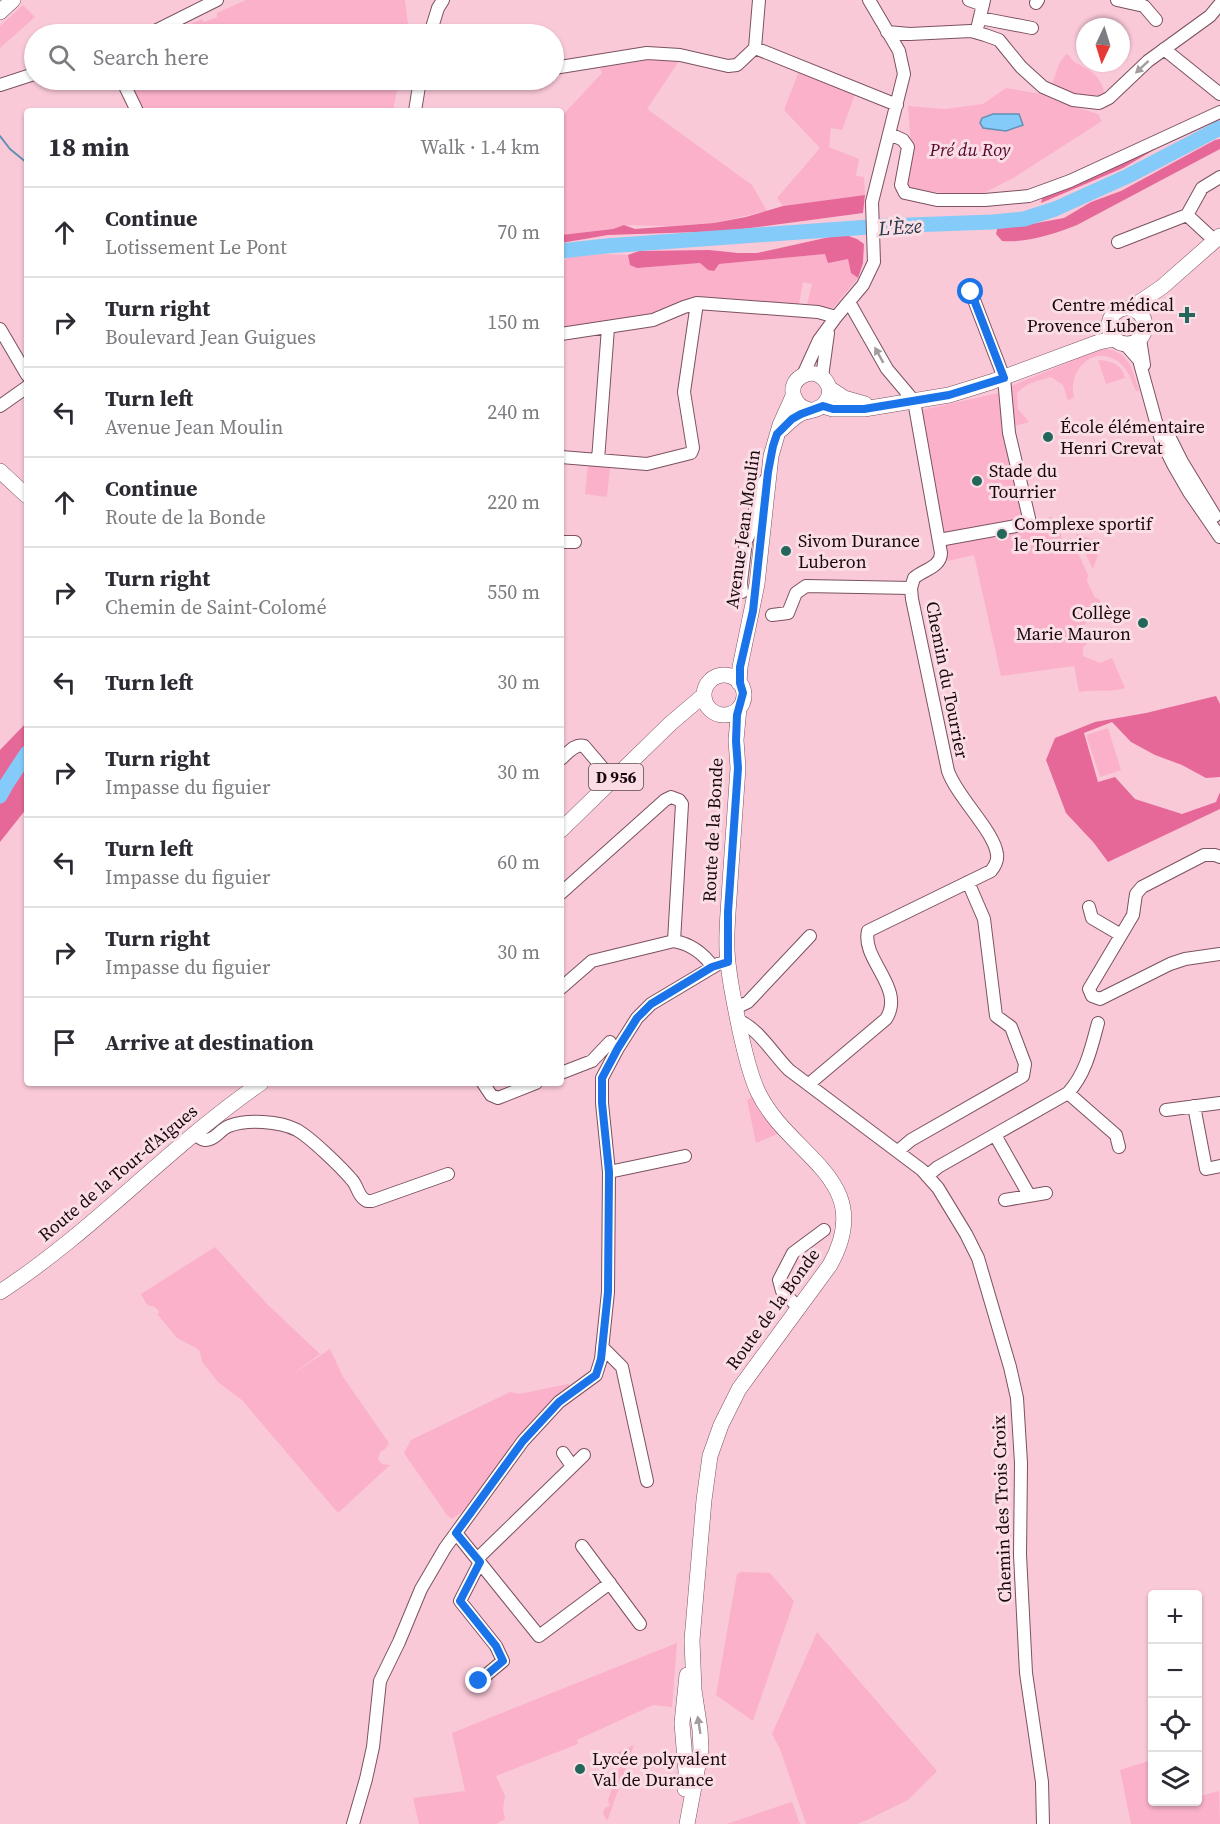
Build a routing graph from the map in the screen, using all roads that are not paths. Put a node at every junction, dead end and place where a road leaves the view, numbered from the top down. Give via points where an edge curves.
1 (13, 0) edge
2 (189, 0) edge
3 (217, 0) edge
4 (443, 0) edge
5 (759, 0) edge
6 (869, 0) edge
7 (969, 0) edge
8 (1116, 1) edge
9 (984, 2) edge
10 (1145, 3) edge
11 (1220, 4) edge
12 (201, 9) junction
13 (0, 12) edge
14 (980, 18) junction
15 (1156, 20) dead end
16 (170, 24) edge
17 (433, 24) edge
18 (1032, 28) dead end
19 (887, 32) junction
20 (976, 32) junction
21 (910, 33) junction
22 (755, 48) junction
23 (1164, 49) junction
24 (899, 51) junction
25 (564, 66) edge
26 (24, 78) edge
27 (0, 85) edge
28 (127, 90) edge
29 (418, 90) edge
30 (1220, 94) edge
31 (897, 105) junction
32 (136, 108) edge
33 (415, 108) edge
34 (1220, 112) edge
35 (890, 135) junction
36 (1220, 177) edge
37 (1187, 215) junction
38 (1218, 238) edge
39 (1118, 242) dead end
40 (1162, 287) junction
41 (971, 292) dead end
42 (849, 302) junction
43 (697, 303) junction
44 (1131, 308) junction
45 (833, 321) junction
46 (1110, 321) junction
47 (1145, 321) junction
48 (608, 328) junction
49 (0, 329) edge
50 (564, 334) edge
51 (1140, 339) junction
52 (1120, 342) junction
53 (1066, 354) junction
54 (24, 370) edge
55 (803, 375) junction
56 (1004, 378) junction
57 (825, 382) junction
58 (24, 389) edge
59 (793, 396) junction
60 (914, 401) junction
61 (883, 405) junction
62 (0, 406) edge
63 (816, 408) junction
64 (777, 434) junction
65 (564, 457) edge
66 (598, 460) junction
67 (0, 471) edge
68 (767, 478) junction
69 (24, 493) edge
70 (1214, 504) edge
71 (1220, 522) edge
72 (1220, 537) edge
73 (939, 540) junction
74 (564, 542) edge
75 (575, 542) dead end
76 (911, 588) junction
77 (742, 592) dead end
78 (772, 615) dead end
79 (748, 630) junction
80 (719, 676) junction
81 (740, 683) junction
82 (704, 695) junction
83 (738, 708) junction
84 (715, 712) junction
85 (671, 723) junction
86 (736, 741) junction
87 (564, 756) edge
88 (613, 780) junction
89 (564, 827) edge
90 (1220, 857) edge
91 (968, 882) junction
92 (564, 890) edge
93 (1089, 907) dead end
94 (810, 936) dead end
95 (1121, 936) junction
96 (674, 941) junction
97 (1220, 954) edge
98 (728, 962) junction
99 (712, 967) junction
100 (564, 985) edge
101 (737, 1014) junction
102 (1098, 1023) dead end
103 (610, 1042) dead end
104 (764, 1042) junction
105 (744, 1049) junction
106 (564, 1072) edge
107 (809, 1084) junction
108 (257, 1086) edge
109 (485, 1086) edge
110 (528, 1086) edge
111 (1068, 1093) junction
112 (1220, 1103) edge
113 (1194, 1106) junction
114 (1166, 1110) dead end
115 (194, 1133) junction
116 (995, 1135) junction
117 (1119, 1147) dead end
118 (897, 1151) junction
119 (685, 1156) dead end
120 (1220, 1166) edge
121 (609, 1172) junction
122 (448, 1174) dead end
123 (927, 1176) junction
124 (1046, 1193) dead end
125 (1029, 1195) junction
126 (1005, 1200) dead end
127 (824, 1230) dead end
128 (0, 1292) edge
129 (799, 1308) junction
130 (602, 1347) junction
131 (563, 1453) dead end
132 (584, 1455) dead end
133 (572, 1466) junction
134 (647, 1481) dead end
135 (456, 1533) junction
136 (582, 1546) dead end
137 (478, 1561) junction
138 (610, 1583) junction
139 (640, 1624) dead end
140 (693, 1640) junction
141 (479, 1681) dead end
142 (352, 1824) edge
143 (680, 1824) edge
144 (687, 1824) edge
145 (1043, 1824) edge

1 - 13 main road
2 - 12 street
3 - 12 street
4 - 17 street
5 - 22 street
6 - 19 street
7 - 9 street
8 - 10 street
9 - 14 street
10 - 15 street
11 - 23 street via 1210,16
12 - 16 street
14 - 18 street
14 - 20 street
19 - 21 street
19 - 24 street
20 - 21 street
23 -> 20 street via 1109,98 1101,102 1072,100 1043,87 999,40
21 - 24 street
22 - 25 street via 737,65 728,66 680,55 647,53
22 - 31 street
23 - 30 street
24 - 31 street via 904,74
26 - 27 street
28 - 32 street
29 - 33 street
31 - 35 street
34 - 35 street via 1070,182 1029,196 985,200 937,200 905,194 901,185 908,147 903,140
35 - 42 street via 871,213 874,262
36 - 37 street via 1202,188
37 - 38 street
37 - 39 street
38 - 40 main road
40 - 44 main road
40 - 47 main road
41 - 56 street
42 - 45 street
60 -> 42 street via 887,369
43 - 45 street via 818,312
43 - 48 street via 653,320
43 - 66 street via 684,392 691,453 646,464
44 - 46 main road via 1115,312
44 - 47 main road via 1140,312
45 - 55 street via 814,349
45 - 57 street via 824,350
46 - 52 main road via 1110,331
46 - 53 main road
47 - 51 main road
48 - 50 street
48 - 66 street
49 - 54 street
51 - 52 main road via 1131,344
51 - 70 street via 1148,382 1160,414 1182,462
52 - 53 main road via 1099,342
52 - 72 street via 1139,360 1161,440 1189,492
53 - 56 main road
55 - 57 main road via 810,373
55 - 59 main road via 794,384
56 - 60 main road
56 - 73 street via 1009,433 1029,515 1027,524
57 - 61 main road via 851,400
57 - 63 main road via 827,401
58 - 62 street
59 - 63 main road via 799,406
59 - 64 main road, Avenue Jean Moulin
60 - 61 main road
60 - 73 street, Chemin du Tourrier
61 - 63 main road
63 - 64 main road, Avenue Jean Moulin via 792,419
64 - 68 main road, Avenue Jean Moulin
65 - 66 street
67 - 69 main road
68 - 77 street via 757,490 754,524 746,541
68 - 79 main road, Avenue Jean Moulin via 757,584
70 - 71 street
73 - 76 street, Chemin du Tourrier via 941,559 914,578
74 - 75 street
76 - 78 street via 806,586 796,592 788,613
76 - 91 street, Chemin du Tourrier via 948,771 997,853 991,872
79 - 80 main road, Avenue Jean Moulin
79 - 81 main road, Avenue Jean Moulin
80 - 81 main road
80 - 82 main road via 707,685
81 - 83 main road via 743,693
82 - 84 main road
82 - 85 main road, D 956
83 - 84 main road via 733,712
83 - 86 main road, Route de la Bonde
84 - 85 main road, D 956 via 687,715
84 - 86 main road, Route de la Bonde
85 - 88 main road, D 956
86 - 98 main road, Route de la Bonde
87 - 88 street via 576,745 584,746
88 - 89 main road, D 956
90 - 95 street via 1204,855 1142,887
91 - 107 street via 868,930 868,942 891,995 891,1012
91 - 118 street via 984,920 996,1016 1011,1027 1025,1070 1023,1076
92 - 96 street via 664,800 679,800 682,804
93 - 95 street via 1092,918
94 - 101 street
95 - 97 street via 1089,989 1092,996 1100,999 1185,959
96 - 99 street via 695,948
96 - 100 street via 592,961
98 - 99 street
98 - 101 main road, Route de la Bonde
99 - 121 street via 651,1004 631,1028 602,1078
101 - 104 street, Chemin des Trois Croix
101 - 105 main road, Route de la Bonde
102 - 111 street via 1085,1067
103 - 106 street via 592,1061
104 - 105 street
104 - 107 street, Chemin des Trois Croix via 776,1058
105 - 129 main road, Route de la Bonde via 754,1083 768,1109 785,1132 825,1170 840,1196 844,1220 838,1250
107 - 118 street, Chemin des Trois Croix
108 - 115 main road, Route de la Tour-d'Aigues
109 - 110 street via 498,1098
111 - 116 street
111 - 117 street via 1116,1135
112 - 113 street
113 - 114 street
113 - 120 street via 1206,1169
115 - 122 street via 207,1140 231,1125 249,1123 277,1124 297,1130 353,1181 367,1201
115 - 128 main road, Route de la Tour-d'Aigues via 85,1229
116 - 123 street
116 - 125 street
118 - 123 street, Chemin des Trois Croix
119 - 121 street
121 - 130 street via 608,1292
123 - 145 street, Chemin des Trois Croix via 938,1188 978,1258 1017,1398 1026,1673 1042,1782
124 - 125 street
125 - 126 street
127 - 129 street via 793,1253 778,1280 782,1292
129 - 140 main road, Route de la Bonde via 739,1389 714,1443 706,1475
130 - 134 street via 622,1367
130 - 135 street via 596,1375 559,1402 523,1441
131 - 133 street
132 - 133 street
133 - 137 street
135 - 137 street
135 - 142 street via 421,1589 380,1681 373,1747
136 - 138 street
137 - 138 street via 539,1636
137 - 141 street via 460,1601 496,1646 503,1661
138 - 139 street
140 - 143 main road, Route de la Bonde via 682,1711 686,1781
144 -> 140 main road, Route de la Bonde via 701,1740

